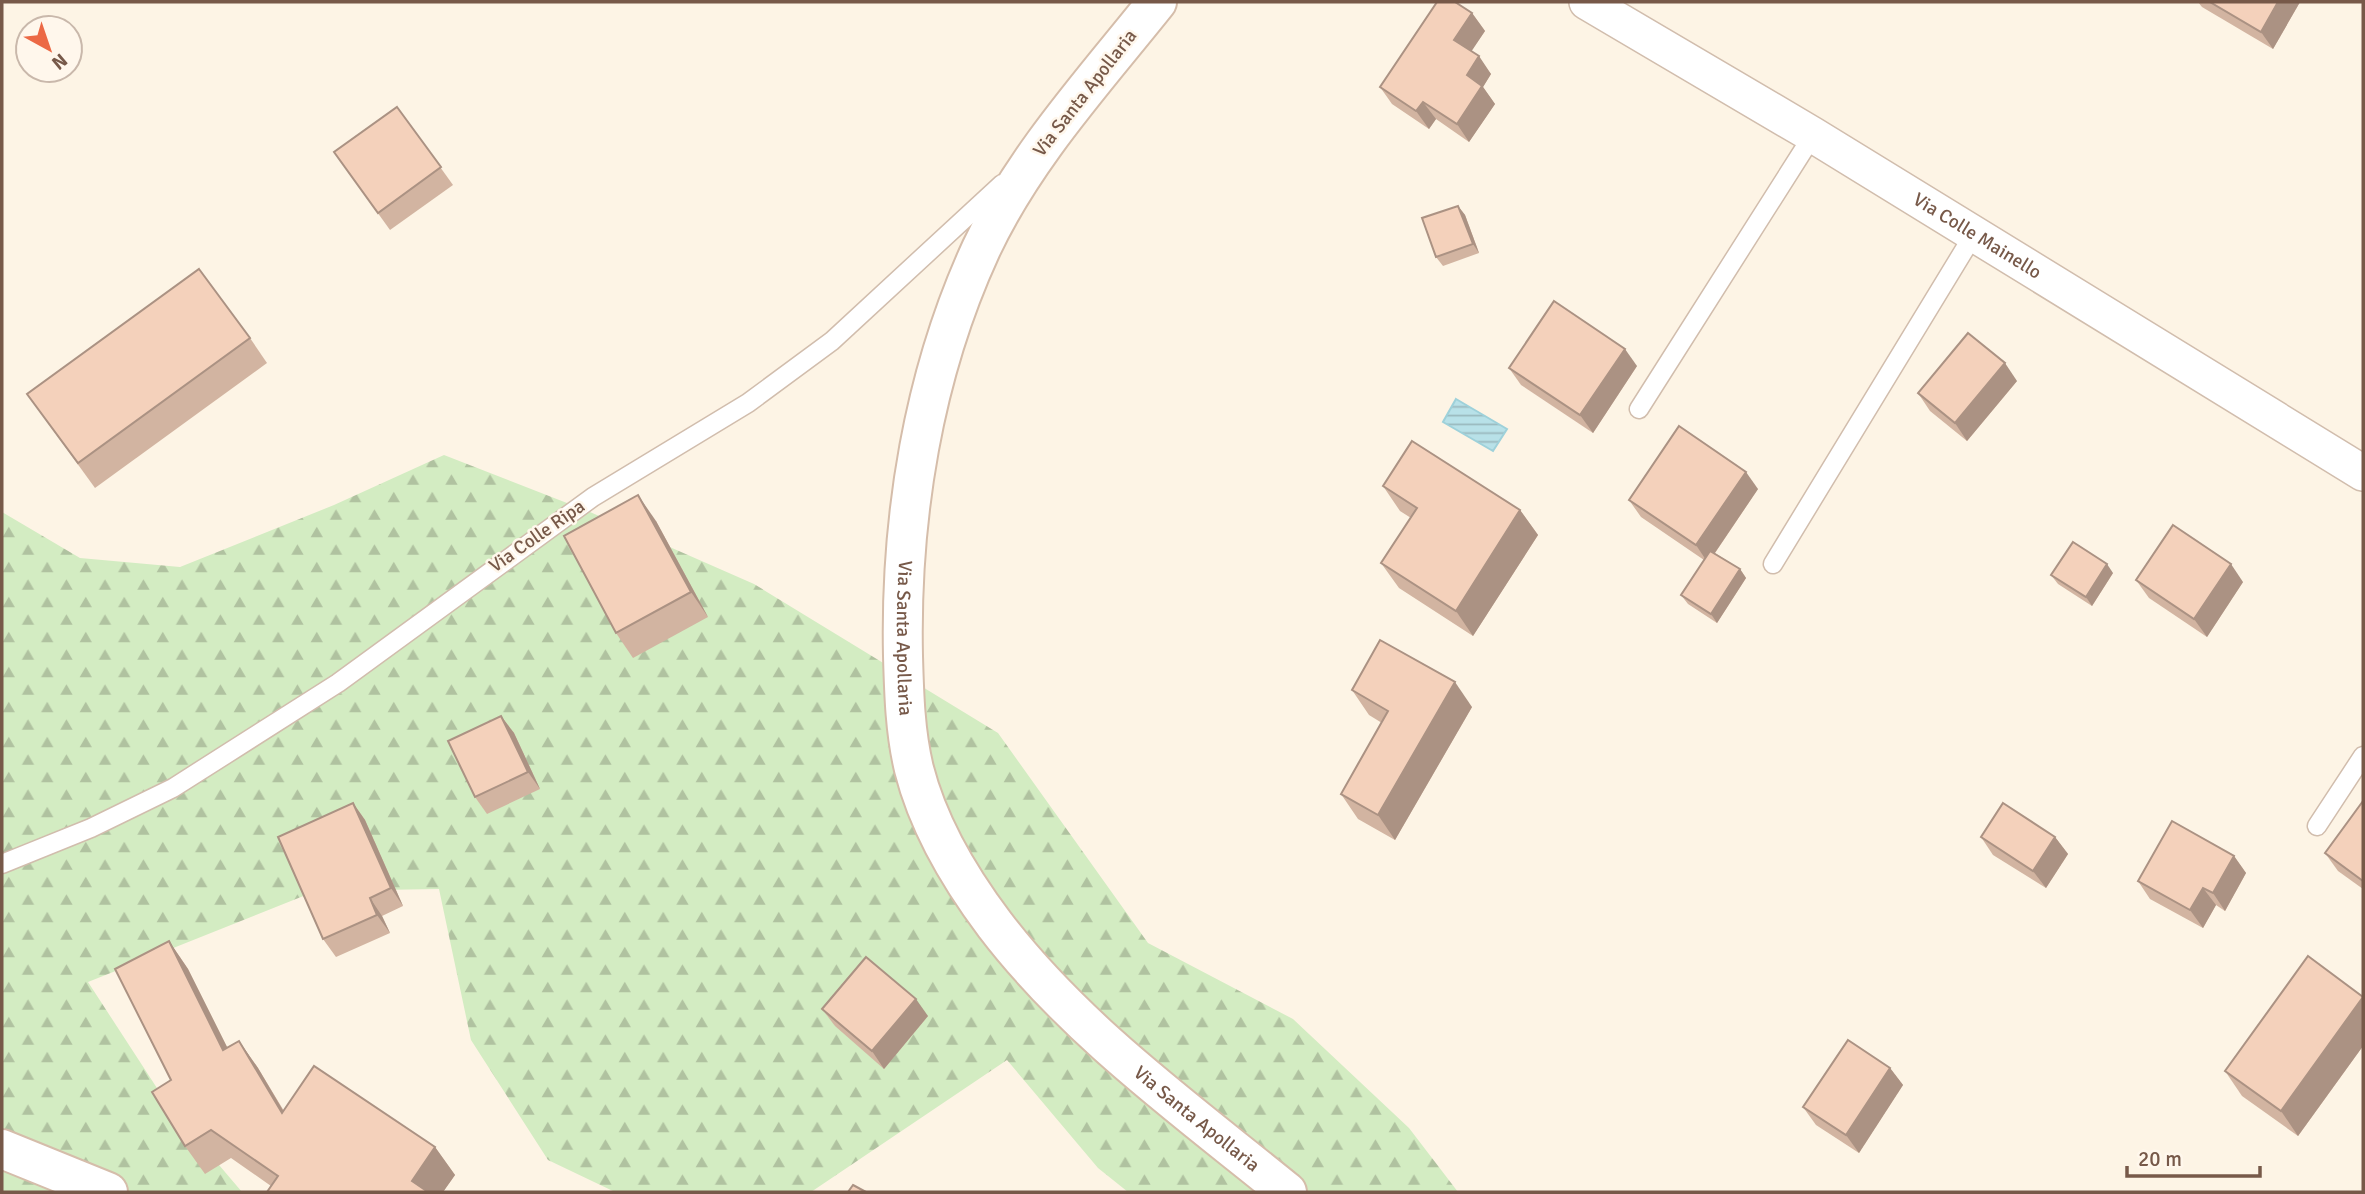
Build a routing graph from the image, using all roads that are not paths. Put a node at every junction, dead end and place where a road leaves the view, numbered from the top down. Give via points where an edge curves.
1 (1157, 2) edge
2 (1587, 2) edge
3 (1813, 135) junction
4 (1035, 153) junction
5 (1974, 234) junction
6 (1639, 409) dead end
7 (2363, 473) edge
8 (1773, 564) dead end
9 (2363, 756) edge
10 (2317, 826) dead end
11 (2, 864) edge
12 (2, 1149) edge
13 (107, 1192) edge
14 (1287, 1192) edge

1 - 4 street, Via Santa Apollaria
2 - 3 street, Via Colle Mainello
3 - 5 street, Via Colle Mainello
3 - 6 lane
4 - 11 lane, Via Colle Ripa via 832,341 748,404 593,497 338,683 173,788
4 - 14 street, Via Santa Apollaria via 982,248 939,367 921,438 902,598 904,690 914,768 928,812 948,851 994,923 1047,987 1121,1057
5 - 7 street, Via Colle Mainello
5 - 8 lane
9 - 10 lane
12 - 13 street

